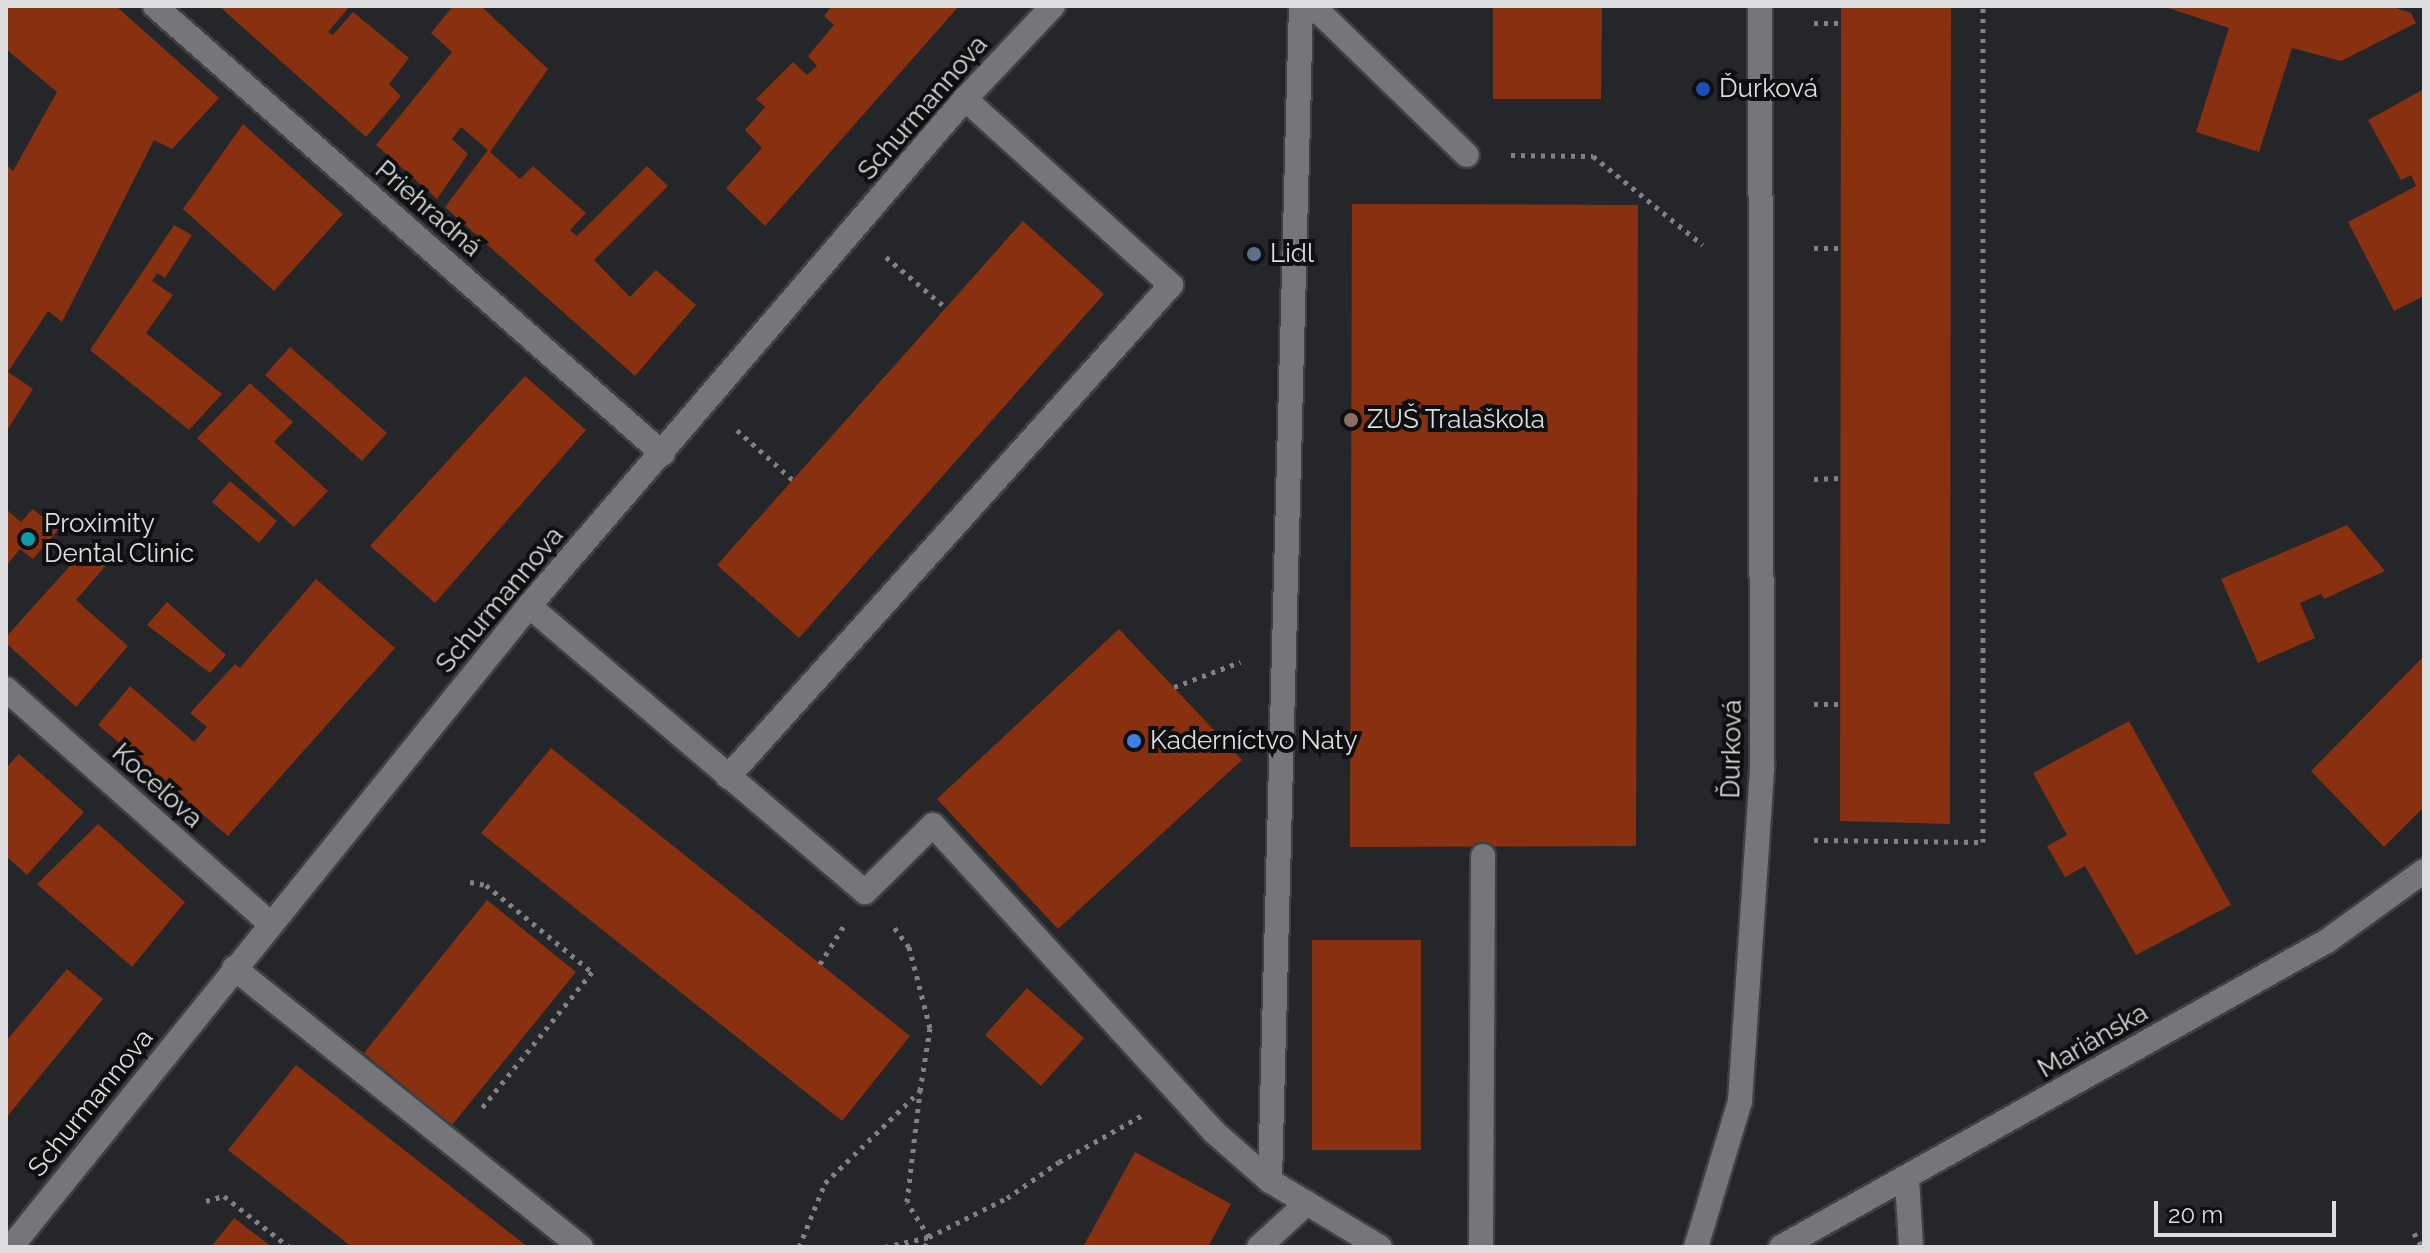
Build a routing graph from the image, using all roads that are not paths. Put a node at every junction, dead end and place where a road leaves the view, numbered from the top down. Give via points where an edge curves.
1 (155, 6) edge
2 (1053, 6) edge
3 (1301, 6) edge
4 (1313, 6) edge
5 (1760, 6) edge
6 (965, 99) junction
7 (1467, 155) road end
8 (663, 454) junction
9 (529, 606) junction
10 (6, 689) edge
11 (728, 777) junction
12 (1483, 856) dead end
13 (2424, 871) edge
14 (271, 924) junction
15 (234, 968) junction
16 (1907, 1179) junction
17 (1270, 1181) junction
18 (1307, 1203) junction
19 (11, 1247) edge
20 (581, 1247) edge
21 (1259, 1247) edge
22 (1380, 1247) edge
23 (1481, 1247) edge
24 (1696, 1247) edge
25 (1781, 1247) edge
26 (1911, 1247) edge

1 - 8 street, Priehradná
2 - 6 street, Schurmannova
3 - 17 street
4 - 7 street
5 - 24 street, Ďurková via 1762,766 1740,1101
6 - 8 street, Schurmannova
6 - 11 street via 1171,285
8 - 9 street, Schurmannova
9 - 11 street
9 - 14 street, Schurmannova
10 - 14 street, Koceľova
11 - 17 street via 865,892 933,825 1180,1095
12 - 23 street
13 - 16 street, Mariánska via 2327,941
14 - 15 street, Schurmannova
15 - 19 street, Schurmannova
15 - 20 street
16 - 25 street, Mariánska
16 - 26 street
17 - 18 street
18 - 21 street
18 - 22 street

